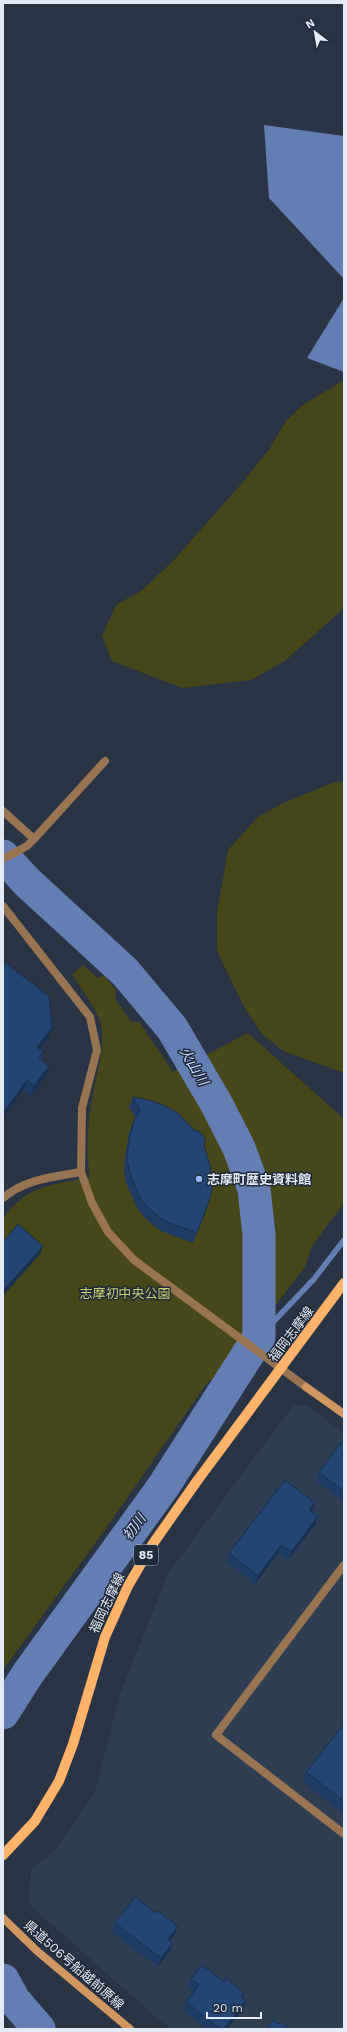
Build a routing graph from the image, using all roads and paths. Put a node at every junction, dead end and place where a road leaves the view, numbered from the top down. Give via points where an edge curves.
1 (105, 761) dead end
2 (3, 811) edge
3 (34, 839) junction
4 (3, 859) edge
5 (3, 906) edge
6 (81, 1172) junction
7 (3, 1198) edge
8 (344, 1283) edge
9 (281, 1368) junction
10 (306, 1387) joint
11 (344, 1414) edge
12 (344, 1565) edge
13 (344, 1834) edge
14 (3, 1855) edge
15 (3, 1918) edge
16 (130, 2029) edge

1 - 3 street
2 - 3 street
3 - 4 street
5 - 6 street via 90,1016 97,1050 82,1108
6 - 7 street via 33,1180
6 - 9 street via 92,1203 108,1232 134,1260
8 - 9 main road, 福岡志摩線 / 85
9 - 10 street
9 - 14 main road, 福岡志摩線 / 85 via 156,1539 128,1586 105,1637 73,1744 59,1781 35,1821
10 - 11 main road
12 - 13 street via 216,1735
15 - 16 main road, 県道506号船越前原線 via 37,1951

